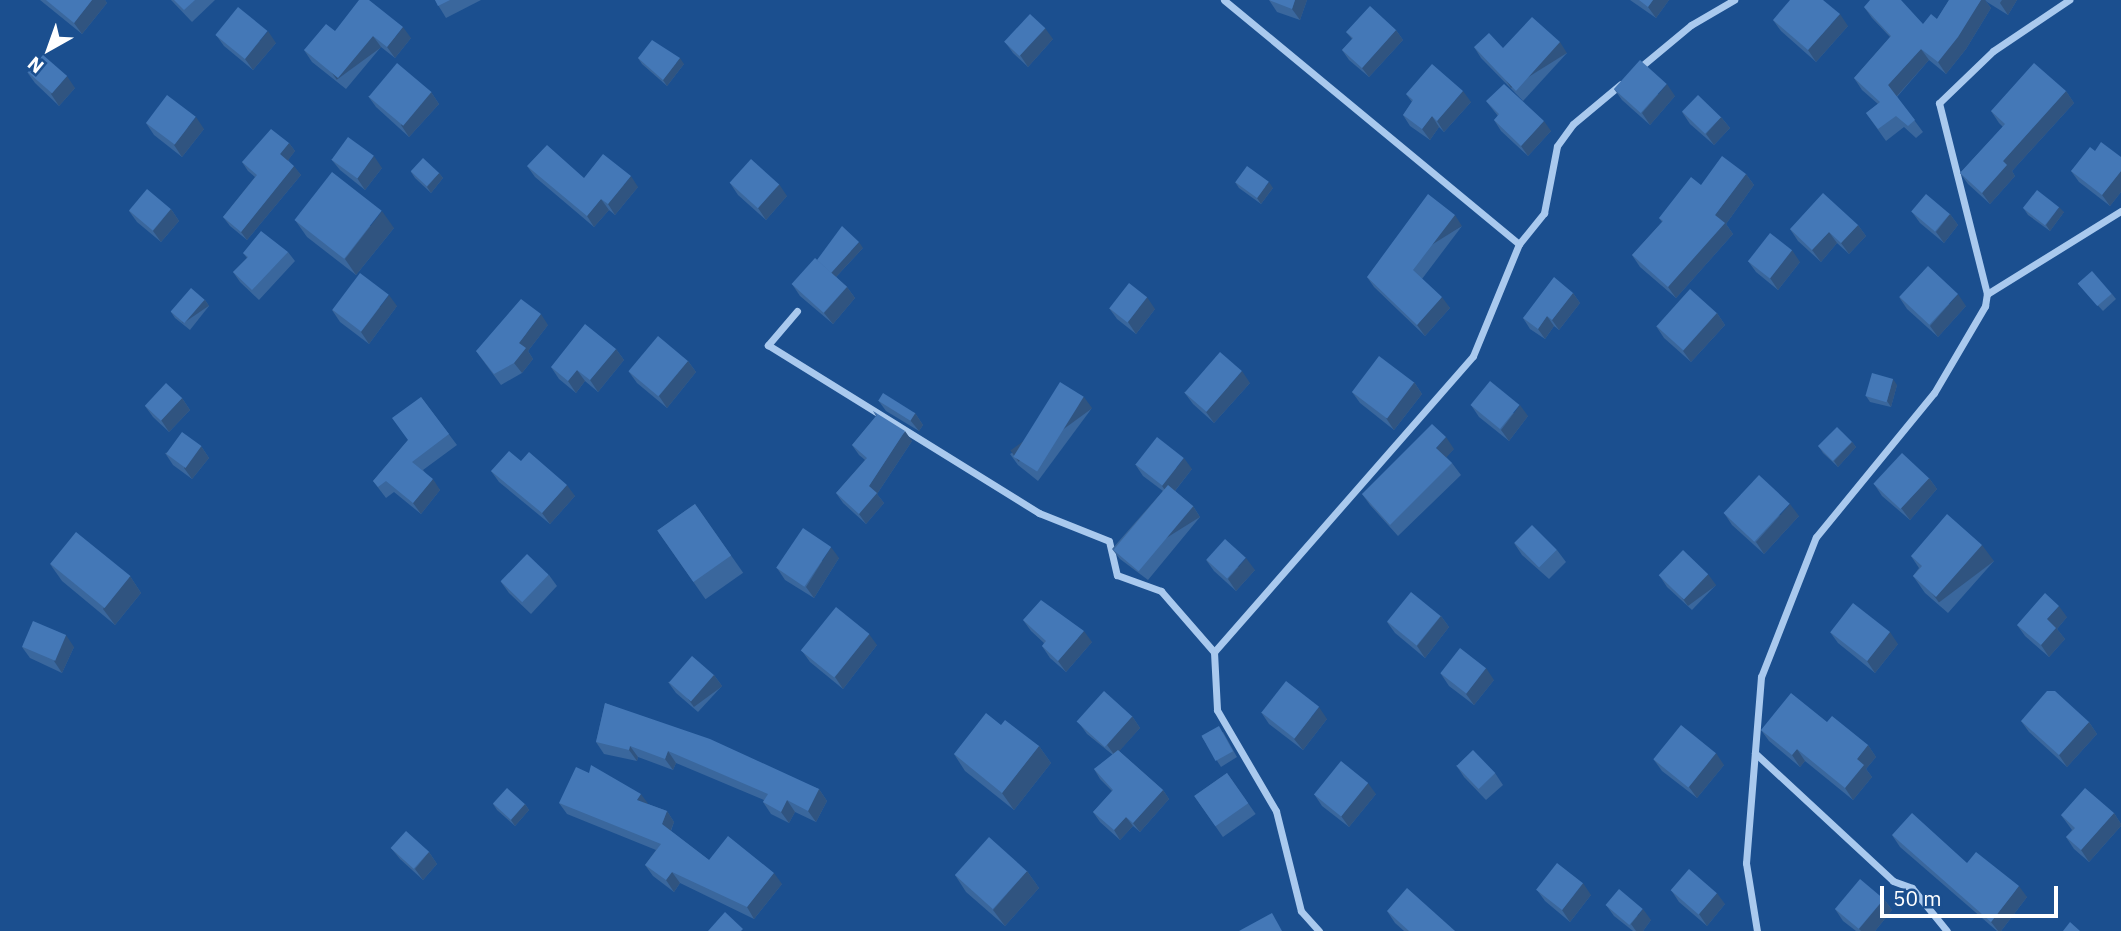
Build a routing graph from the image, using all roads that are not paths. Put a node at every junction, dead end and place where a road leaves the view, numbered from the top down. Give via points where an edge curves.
1 (1223, 0) edge
2 (1734, 0) edge
3 (2069, 0) edge
4 (2121, 211) edge
5 (1519, 244) junction
6 (1987, 294) junction
7 (797, 311) dead end
8 (1214, 652) junction
9 (1755, 753) junction
10 (1319, 931) edge
11 (1757, 931) edge
12 (1947, 931) edge

1 - 5 street
2 - 5 street via 1691,25 1573,124 1557,146 1544,214
3 - 6 street via 1993,51 1939,103
4 - 6 street
5 - 8 street via 1473,356
6 - 9 street via 1985,306 1934,393 1816,537 1761,677
7 - 8 street via 768,345 1039,513 1109,541 1117,575 1161,591
8 - 10 street via 1217,710 1276,811 1301,911
9 - 11 street via 1746,863
9 - 12 street via 1893,881 1912,888

